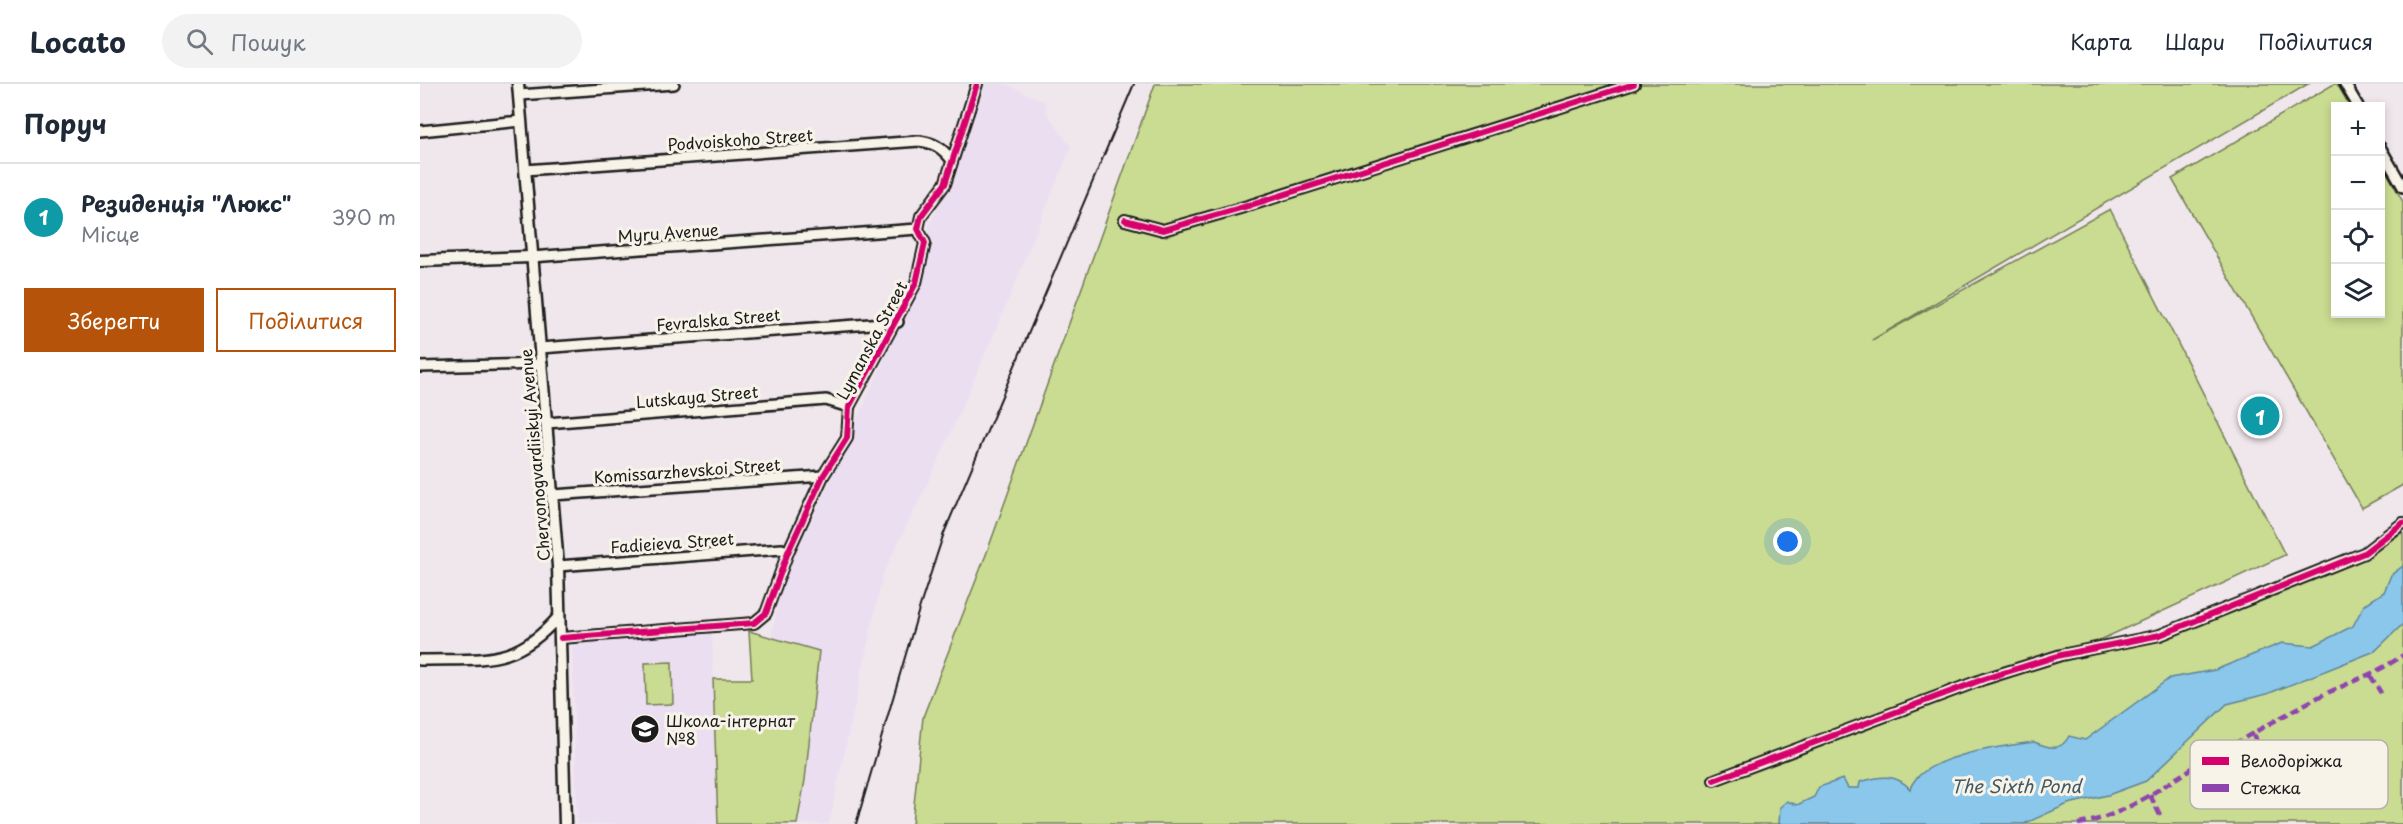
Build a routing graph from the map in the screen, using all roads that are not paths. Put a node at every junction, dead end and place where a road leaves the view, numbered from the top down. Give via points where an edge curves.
1 (674, 84) edge
2 (977, 84) edge
3 (1634, 84) edge
4 (2345, 84) edge
5 (519, 90) edge
6 (2356, 102) edge
7 (521, 121) junction
8 (420, 131) edge
9 (2385, 156) edge
10 (951, 159) junction
11 (525, 170) junction
12 (2403, 187) edge
13 (1125, 220) dead end
14 (918, 229) junction
15 (531, 257) junction
16 (420, 261) edge
17 (898, 322) junction
18 (540, 348) junction
19 (542, 364) junction
20 (420, 367) edge
21 (849, 407) junction
22 (547, 423) junction
23 (823, 476) junction
24 (553, 495) junction
25 (2403, 523) edge
26 (788, 552) junction
27 (558, 566) junction
28 (559, 616) junction
29 (561, 638) junction
30 (420, 660) edge
31 (1714, 780) dead end
32 (565, 824) edge

1 - 5 street
2 - 10 street
3 - 13 street via 1251,206 1163,230
4 - 6 street
5 - 7 main road, Chervonogvardiiskyi Avenue
7 - 8 street
7 - 11 main road, Chervonogvardiiskyi Avenue
9 - 12 street
10 - 11 street, Podvoiskoho Street via 941,147 919,141
10 - 14 street via 945,184 921,216
11 - 15 main road, Chervonogvardiiskyi Avenue
14 - 15 street, Myru Avenue
14 - 17 street, Lymanska Street via 925,243 923,259
15 - 16 main road, Myru Avenue
15 - 18 main road, Chervonogvardiiskyi Avenue
17 - 18 street, Fevralska Street
17 - 21 street, Lymanska Street
18 - 19 main road, Chervonogvardiiskyi Avenue
19 - 20 street
19 - 22 main road, Chervonogvardiiskyi Avenue
21 - 22 street, Lutskaya Street via 826,400
21 - 23 street, Lymanska Street via 847,438
22 - 24 main road, Chervonogvardiiskyi Avenue
23 - 24 street, Komissarzhevskoi Street
23 - 26 street, Lymanska Street
24 - 27 main road, Chervonogvardiiskyi Avenue
25 - 31 street via 2364,553 2160,635 2061,655 1984,679
26 - 27 street, Fadieieva Street via 782,549
26 - 29 street, Lymanska Street via 766,613 753,623
27 - 28 main road, Chervonogvardiiskyi Avenue
28 - 29 main road, Chervonogvardiiskyi Avenue
28 - 30 street via 522,649 499,658
29 - 32 main road, Chervonogvardiiskyi Avenue

